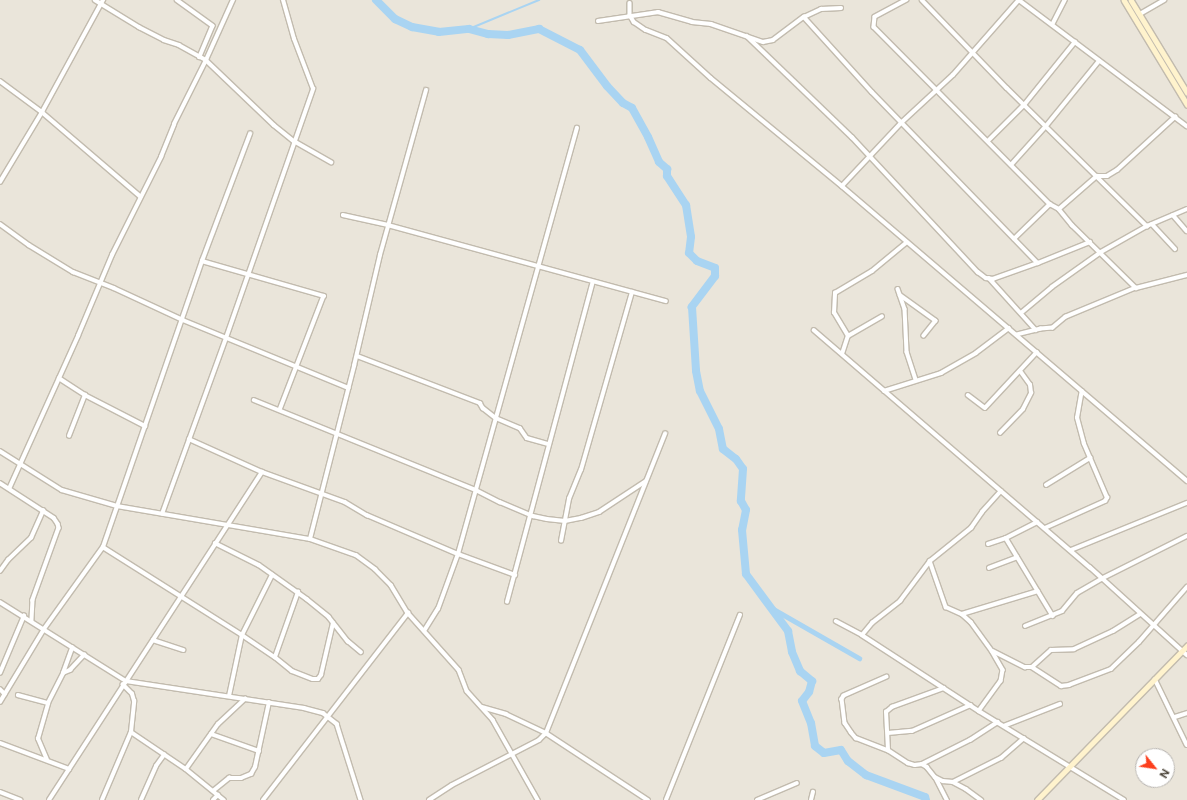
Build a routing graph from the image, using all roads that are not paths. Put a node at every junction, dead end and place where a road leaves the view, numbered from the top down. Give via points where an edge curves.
1 (95, 0) edge
2 (177, 0) edge
3 (233, 0) edge
4 (283, 0) edge
5 (907, 0) edge
6 (922, 0) edge
7 (1019, 0) edge
8 (1065, 0) edge
9 (1124, 0) edge
10 (1131, 0) edge
11 (1164, 0) edge
12 (103, 2) edge
13 (630, 3) dead end
14 (841, 8) dead end
15 (1140, 14) junction
16 (631, 17) junction
17 (804, 17) junction
18 (598, 21) dead end
19 (1052, 25) junction
20 (747, 36) junction
21 (1076, 42) junction
22 (972, 52) junction
23 (200, 57) junction
24 (206, 60) junction
25 (1099, 61) junction
26 (0, 81) edge
27 (426, 90) dead end
28 (937, 91) junction
29 (1187, 92) edge
30 (1187, 104) edge
31 (1024, 105) junction
32 (42, 112) junction
33 (1175, 117) junction
34 (902, 122) junction
35 (1046, 126) junction
36 (1187, 126) edge
37 (577, 128) dead end
38 (250, 134) dead end
39 (294, 141) junction
40 (988, 141) junction
41 (868, 156) junction
42 (331, 162) dead end
43 (1010, 165) junction
44 (1097, 176) junction
45 (0, 182) edge
46 (842, 186) junction
47 (141, 197) junction
48 (1050, 204) junction
49 (1059, 209) junction
50 (1187, 209) edge
51 (1173, 215) junction
52 (343, 216) dead end
53 (0, 224) edge
54 (1152, 224) junction
55 (388, 225) junction
56 (1146, 226) junction
57 (1187, 231) edge
58 (1014, 239) junction
59 (907, 242) junction
60 (1090, 242) junction
61 (1175, 249) dead end
62 (1100, 252) junction
63 (202, 261) junction
64 (1038, 263) junction
65 (539, 266) junction
66 (1187, 275) edge
67 (247, 276) junction
68 (989, 278) junction
69 (594, 282) junction
70 (100, 283) junction
71 (1136, 288) junction
72 (898, 289) dead end
73 (632, 292) junction
74 (900, 295) junction
75 (666, 301) dead end
76 (1022, 313) junction
77 (882, 316) dead end
78 (183, 320) junction
79 (1009, 328) junction
80 (814, 330) dead end
81 (1036, 330) junction
82 (1017, 335) junction
83 (848, 336) junction
84 (924, 336) dead end
85 (226, 338) junction
86 (1036, 352) junction
87 (842, 354) junction
88 (356, 356) junction
89 (296, 367) junction
90 (1020, 371) junction
91 (59, 378) junction
92 (916, 380) junction
93 (348, 388) junction
94 (884, 391) junction
95 (1082, 391) junction
96 (85, 395) junction
97 (968, 395) dead end
98 (254, 400) dead end
99 (280, 410) junction
100 (496, 418) junction
101 (145, 426) junction
102 (1000, 433) dead end
103 (337, 434) junction
104 (665, 434) dead end
105 (70, 436) dead end
106 (189, 439) junction
107 (548, 444) junction
108 (0, 451) edge
109 (1090, 458) junction
110 (20, 463) junction
111 (262, 472) junction
112 (1187, 480) edge
113 (647, 481) junction
114 (0, 483) edge
115 (1046, 485) dead end
116 (9, 489) junction
117 (476, 490) junction
118 (1001, 491) junction
119 (321, 495) junction
120 (1187, 503) edge
121 (117, 506) junction
122 (43, 511) junction
123 (162, 514) junction
124 (531, 515) junction
125 (565, 521) junction
126 (1038, 522) junction
127 (227, 525) junction
128 (1044, 528) junction
129 (1187, 536) edge
130 (1006, 538) junction
131 (310, 539) junction
132 (561, 541) dead end
133 (215, 543) junction
134 (988, 544) dead end
135 (103, 547) junction
136 (1071, 550) junction
137 (458, 554) junction
138 (1018, 557) junction
139 (930, 561) junction
140 (989, 568) dead end
141 (0, 571) edge
142 (272, 575) junction
143 (515, 575) junction
144 (1101, 579) junction
145 (1187, 587) edge
146 (1038, 591) junction
147 (298, 592) junction
148 (181, 596) junction
149 (0, 602) edge
150 (507, 602) dead end
151 (408, 614) junction
152 (962, 614) junction
153 (1140, 614) junction
154 (740, 615) dead end
155 (24, 616) junction
156 (1053, 616) junction
157 (32, 621) junction
158 (836, 621) dead end
159 (334, 623) junction
160 (1154, 625) junction
161 (1025, 626) dead end
162 (44, 629) junction
163 (424, 631) junction
164 (242, 635) junction
165 (862, 635) junction
166 (153, 640) junction
167 (1187, 646) edge
168 (72, 648) junction
169 (183, 650) dead end
170 (992, 651) junction
171 (1182, 651) junction
172 (361, 652) dead end
173 (84, 655) junction
174 (1187, 655) edge
175 (275, 657) junction
176 (1032, 668) junction
177 (0, 673) edge
178 (62, 673) junction
179 (887, 677) dead end
180 (1155, 679) junction
181 (126, 681) junction
182 (124, 685) junction
183 (944, 688) junction
184 (0, 689) edge
185 (5, 694) junction
186 (18, 695) dead end
187 (228, 696) junction
188 (244, 699) junction
189 (0, 702) edge
190 (269, 702) junction
191 (48, 703) junction
192 (1060, 704) dead end
193 (970, 705) junction
194 (482, 707) junction
195 (979, 711) junction
196 (1187, 713) edge
197 (329, 717) junction
198 (1175, 717) junction
199 (998, 722) junction
200 (1004, 726) junction
201 (131, 732) junction
202 (546, 733) junction
203 (888, 733) junction
204 (211, 734) junction
205 (1024, 738) junction
206 (0, 743) edge
207 (1187, 745) edge
208 (888, 750) junction
209 (259, 751) junction
210 (512, 754) junction
211 (164, 755) junction
212 (47, 760) junction
213 (922, 764) junction
214 (1070, 766) junction
215 (69, 769) junction
216 (186, 770) junction
217 (935, 777) junction
218 (797, 782) dead end
219 (953, 782) junction
220 (213, 791) junction
221 (0, 792) edge
222 (814, 792) dead end
223 (218, 795) junction
224 (21, 800) edge
225 (49, 800) edge
226 (102, 800) edge
227 (141, 800) edge
228 (213, 800) edge
229 (224, 800) edge
230 (263, 800) edge
231 (361, 800) edge
232 (429, 800) edge
233 (538, 800) edge
234 (648, 800) edge
235 (666, 800) edge
236 (757, 800) edge
237 (811, 800) edge
238 (947, 800) edge
239 (981, 800) edge
240 (1037, 800) edge
241 (1124, 800) edge

1 - 12 street
2 - 23 street via 213,26
3 - 24 street
4 - 39 street via 294,39 313,89
5 - 28 street via 875,17 874,27
6 - 22 street
7 - 19 street
7 - 22 street
8 - 19 street
9 - 30 main road
10 - 15 main road
11 - 15 street
12 - 23 street via 164,40
12 - 32 street
13 - 16 street
14 - 17 street via 821,9
15 - 29 main road
16 - 18 street
16 - 20 street via 658,12 692,22 711,24
16 - 46 street via 646,30 667,38
17 - 20 street via 773,40 763,42
17 - 34 street
19 - 21 street
20 - 41 street via 852,137
21 - 25 street
21 - 31 street
22 - 28 street
22 - 31 street
23 - 24 street
24 - 39 street
24 - 47 street
25 - 33 street
25 - 35 street
26 - 32 street
27 - 55 street
28 - 34 street
28 - 40 street
31 - 35 street
31 - 40 street
32 - 45 street
32 - 47 street
33 - 36 street
33 - 44 street via 1117,170 1107,176
34 - 41 street
34 - 58 street
35 - 43 street
35 - 44 street
37 - 65 street
38 - 63 street
39 - 42 street
39 - 67 street
40 - 43 street
41 - 46 street
41 - 68 street via 978,272
43 - 48 street
44 - 49 street
44 - 56 street
46 - 59 street
47 - 70 street
48 - 49 street
48 - 58 street
49 - 60 street
50 - 51 street
51 - 54 street
51 - 57 street
52 - 55 street
53 - 70 street via 29,246 73,272
54 - 56 street
54 - 61 street
55 - 65 street
55 - 88 street
56 - 62 street
58 - 64 street
59 - 79 street
59 - 83 street via 872,271 835,292 834,313
60 - 62 street
60 - 64 street
62 - 71 street
62 - 76 street
63 - 67 street
63 - 78 street
64 - 68 street
65 - 69 street
65 - 100 street
66 - 71 street
67 - 85 street
67 - 89 street via 324,296
68 - 76 street
69 - 73 street
69 - 107 street
70 - 78 street
70 - 91 street
71 - 81 street via 1066,317 1053,328
72 - 74 street
73 - 75 street
73 - 125 street via 581,470 569,499
74 - 84 street via 936,322
74 - 92 street via 905,309 907,352
76 - 81 street
77 - 83 street
78 - 85 street
78 - 101 street
79 - 82 street
79 - 92 street via 976,353 941,373
80 - 87 street
81 - 82 street
82 - 86 street
83 - 87 street
85 - 89 street
85 - 106 street
86 - 90 street
86 - 95 street
87 - 94 street
88 - 93 street
88 - 100 street via 480,403
89 - 93 street
89 - 99 street
90 - 97 street via 985,408
90 - 102 street via 1030,385 1031,392 1023,409
91 - 96 street
91 - 110 street
92 - 94 street
93 - 103 street
94 - 118 street
95 - 109 street via 1077,418
95 - 112 street
96 - 101 street
96 - 105 street
98 - 99 street
99 - 103 street
100 - 107 street via 520,428 527,438
100 - 117 street
101 - 121 street
103 - 117 street
103 - 119 street
104 - 113 street
106 - 111 street
106 - 123 street
107 - 124 street
108 - 110 street
109 - 115 street
109 - 128 street via 1107,495 1106,501
110 - 116 street
110 - 121 street via 62,490
111 - 119 street
111 - 127 street
113 - 125 street via 599,512
113 - 202 street
114 - 116 street
116 - 122 street
117 - 124 street
117 - 137 street
118 - 126 street
118 - 139 street via 971,528
119 - 131 street
119 - 137 street via 345,502 367,515
120 - 136 street
121 - 123 street
121 - 135 street
122 - 141 street via 31,538
122 - 157 street via 54,518 59,528 33,600
123 - 127 street
124 - 125 street
124 - 143 street
125 - 132 street
126 - 128 street
126 - 130 street
127 - 131 street
127 - 133 street
128 - 136 street
129 - 144 street
130 - 134 street
130 - 138 street
131 - 151 street via 356,555 376,569 391,585
133 - 142 street
133 - 148 street
135 - 148 street
135 - 162 street
136 - 144 street
137 - 143 street
137 - 163 street via 438,609
138 - 140 street
138 - 146 street
139 - 152 street via 946,607
139 - 165 street via 900,601 872,623
142 - 147 street
142 - 164 street
143 - 150 street
144 - 153 street
144 - 156 street via 1077,593 1062,611
145 - 160 street
146 - 152 street
146 - 156 street
147 - 159 street
147 - 175 street
148 - 164 street
148 - 166 street
149 - 155 street
151 - 163 street
151 - 197 street
152 - 170 street
153 - 160 street
153 - 176 street via 1113,631 1074,649 1051,650
154 - 235 street
155 - 157 street
155 - 177 street
156 - 161 street
157 - 162 street
158 - 165 street
159 - 172 street via 348,641
159 - 175 street via 318,679 292,671
160 - 171 street
160 - 176 street via 1111,669 1069,685 1061,686 1052,682
162 - 168 street
162 - 185 street
163 - 194 street via 459,670 467,691
164 - 175 street
164 - 187 street
165 - 183 street
166 - 169 street
166 - 181 street
167 - 171 main road
168 - 173 street
168 - 178 street
170 - 176 street
170 - 195 street via 1003,670 1001,681
171 - 174 street
171 - 180 main road
173 - 178 street via 70,670
173 - 181 street
178 - 191 street
179 - 208 street via 844,696 841,704 846,723 856,738
180 - 198 street
180 - 214 main road
181 - 182 street
181 - 187 street
182 - 201 street via 132,694 134,701
182 - 215 street
183 - 193 street
183 - 203 street via 892,707 886,712
184 - 185 street
185 - 189 street
186 - 191 street
187 - 188 street
188 - 190 street
188 - 204 street
190 - 197 street via 304,708
190 - 209 street
191 - 212 street via 38,739
192 - 200 street
193 - 195 street
193 - 203 street via 912,731
194 - 202 street via 506,714
194 - 210 street via 493,720
195 - 199 street
196 - 198 street
197 - 230 street
197 - 231 street via 337,724 342,736
198 - 207 street
199 - 200 street
199 - 213 street via 970,740
200 - 205 street
201 - 211 street
201 - 226 street
202 - 210 street via 539,740
202 - 234 street
203 - 208 street
204 - 209 street
204 - 216 street
205 - 214 street
205 - 219 street via 1000,758
206 - 212 street
208 - 213 street via 908,764
209 - 220 street via 251,774 241,778 229,778
210 - 232 street
210 - 233 street
211 - 216 street
211 - 227 street via 156,766
212 - 215 street
213 - 217 street
214 - 240 main road
214 - 241 street
215 - 225 street
216 - 220 street
217 - 219 street via 943,782
217 - 238 street
218 - 236 street
219 - 239 street
220 - 223 street
221 - 224 street
222 - 237 street
223 - 228 street
223 - 229 street

